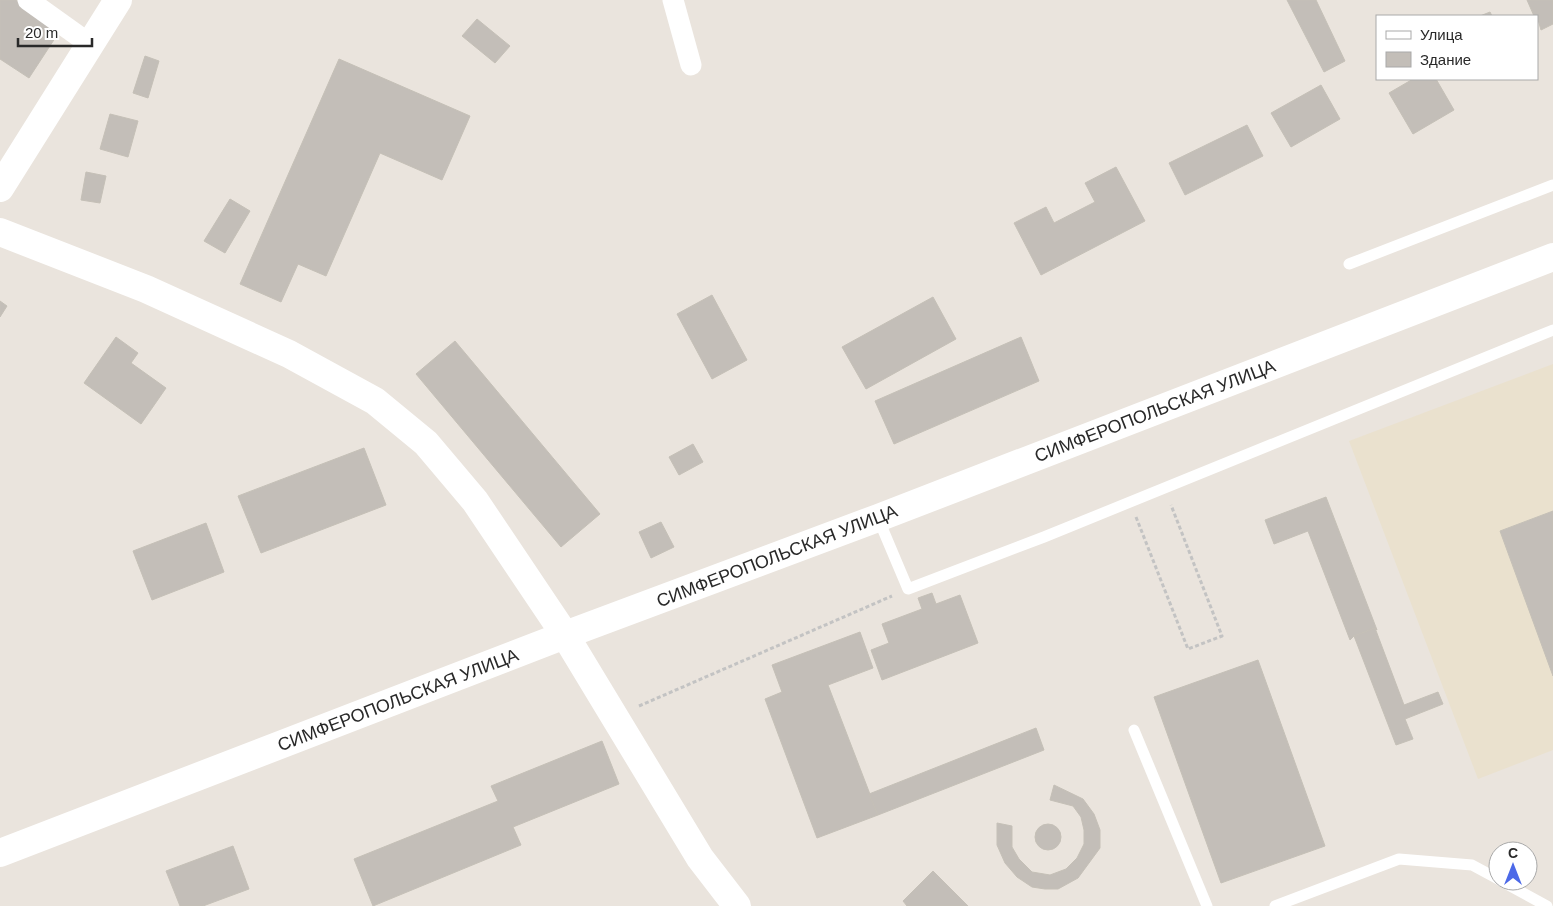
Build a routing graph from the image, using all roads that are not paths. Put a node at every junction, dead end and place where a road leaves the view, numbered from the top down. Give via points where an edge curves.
1 (28, 0) edge
2 (118, 0) edge
3 (673, 0) edge
4 (91, 45) junction
5 (691, 65) dead end
6 (1553, 185) edge
7 (0, 188) edge
8 (0, 232) edge
9 (1553, 257) edge
10 (1349, 264) dead end
11 (1553, 330) edge
12 (878, 518) junction
13 (565, 636) junction
14 (1134, 730) dead end
15 (0, 853) edge
16 (1488, 874) edge
17 (1519, 891) edge
18 (735, 904) edge
19 (1207, 906) edge
20 (1276, 906) edge
21 (1547, 906) edge

1 - 4 street
2 - 4 main road
3 - 5 street
4 - 7 main road
6 - 10 lane
8 - 13 main road via 155,293 289,354 375,401 426,443 475,501
9 - 12 main road, СИМФЕРОПОЛЬСКАЯ УЛИЦА
11 - 12 lane via 908,589
12 - 13 main road, СИМФЕРОПОЛЬСКАЯ УЛИЦА
13 - 15 main road, СИМФЕРОПОЛЬСКАЯ УЛИЦА
13 - 18 main road via 700,858
14 - 19 lane
16 - 20 lane via 1472,865 1399,858
17 - 21 lane

